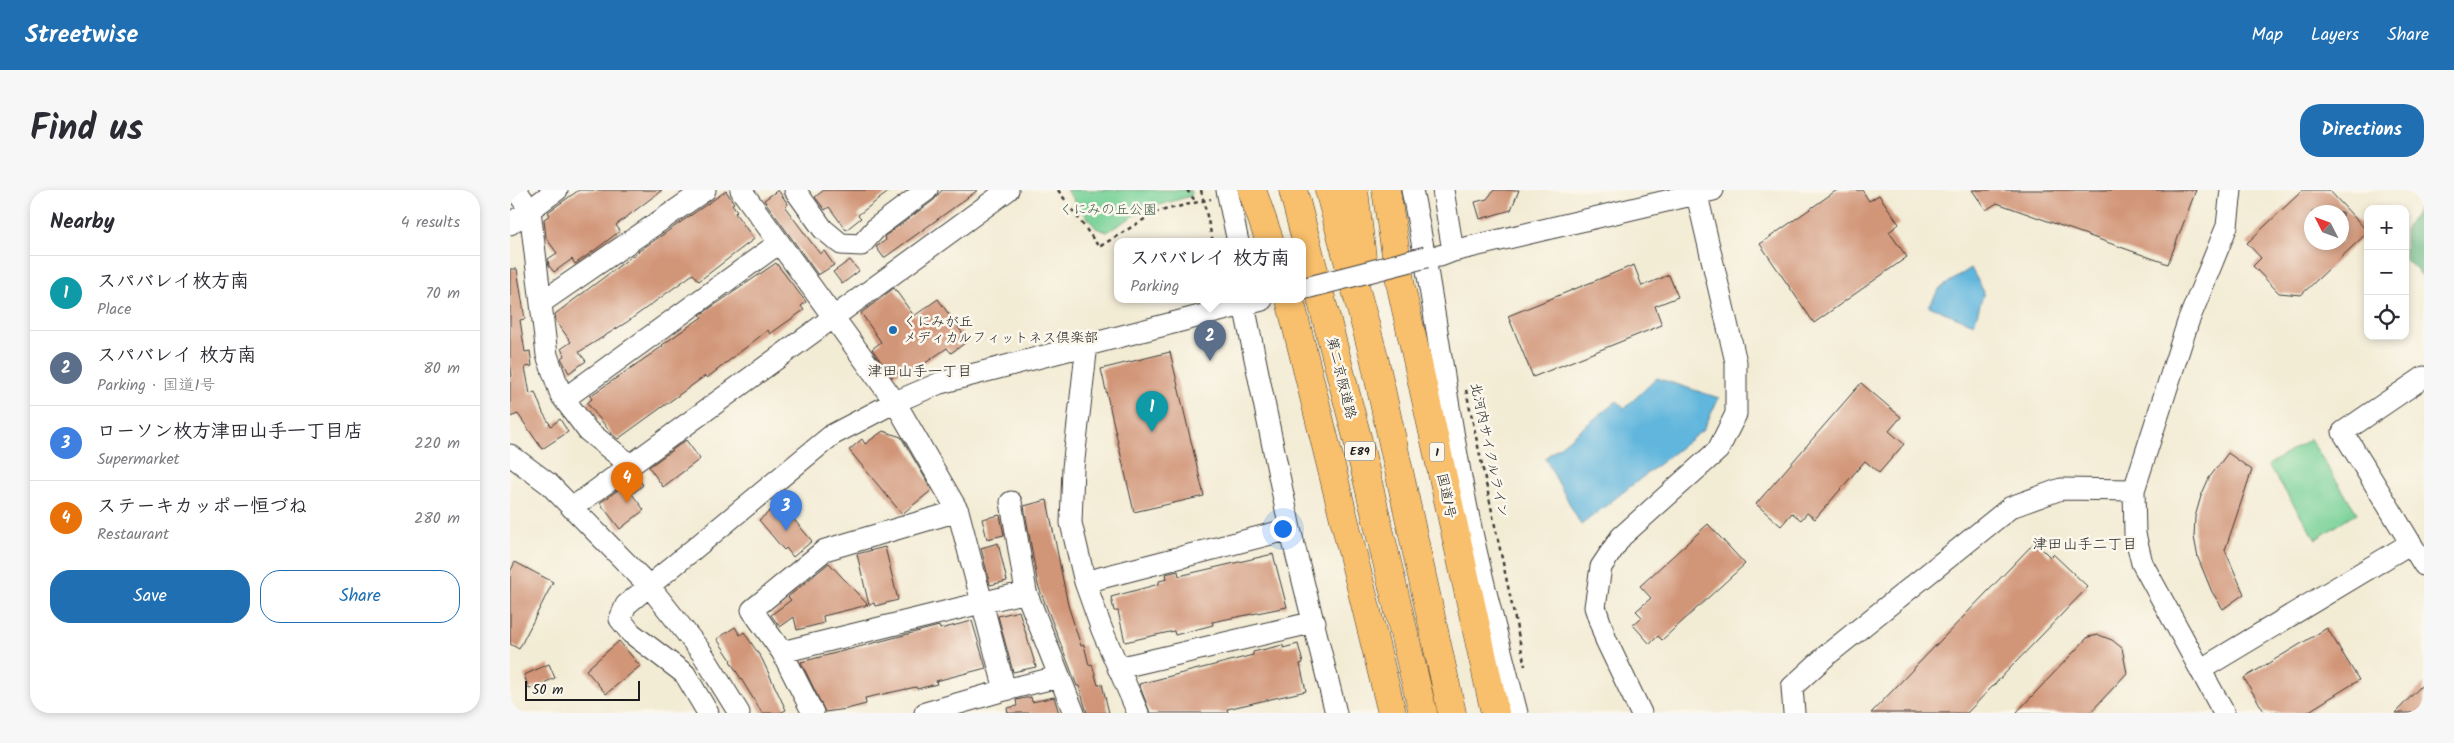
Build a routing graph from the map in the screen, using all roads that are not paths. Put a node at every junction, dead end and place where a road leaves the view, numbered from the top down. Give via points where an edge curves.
1 (516, 190) edge
2 (558, 190) edge
3 (705, 190) edge
4 (741, 190) edge
5 (928, 190) edge
6 (1008, 190) edge
7 (1273, 190) edge
8 (1293, 190) edge
9 (1329, 190) edge
10 (1354, 190) edge
11 (1386, 190) edge
12 (1412, 190) edge
13 (1443, 190) edge
14 (2232, 190) edge
15 (798, 191) edge
16 (1236, 192) edge
17 (1705, 192) edge
18 (530, 210) junction
19 (510, 224) edge
20 (1238, 238) edge
21 (1267, 238) edge
22 (1291, 238) edge
23 (1305, 238) edge
24 (1306, 240) edge
25 (779, 243) junction
26 (1453, 251) junction
27 (1426, 257) junction
28 (1306, 283) edge
29 (1306, 288) edge
30 (542, 302) junction
31 (1242, 303) edge
32 (1250, 303) edge
33 (1291, 303) edge
34 (833, 317) junction
35 (1087, 344) junction
36 (1374, 357) junction
37 (2424, 377) edge
38 (1345, 391) junction
39 (564, 399) junction
40 (895, 402) junction
41 (510, 454) edge
42 (629, 464) junction
43 (2134, 490) junction
44 (1011, 502) dead end
45 (572, 508) junction
46 (958, 510) junction
47 (1290, 528) junction
48 (2411, 543) junction
49 (2424, 565) edge
50 (1085, 582) junction
51 (650, 587) junction
52 (1026, 592) junction
53 (983, 601) junction
54 (1315, 622) junction
55 (782, 652) junction
56 (1118, 668) junction
57 (2200, 670) junction
58 (1058, 677) junction
59 (1005, 690) junction
60 (1332, 712) edge
61 (708, 713) edge
62 (739, 713) edge
63 (813, 713) edge
64 (925, 713) edge
65 (1074, 713) edge
66 (1138, 713) edge
67 (1392, 713) edge
68 (1423, 713) edge
69 (1452, 713) edge
70 (1495, 713) edge
71 (1517, 713) edge
72 (1641, 713) edge
73 (1794, 713) edge
74 (2224, 713) edge

1 - 18 street
2 - 18 street
3 - 30 street
4 - 25 street
5 - 15 street via 877,227 861,245 841,244 823,229
6 - 34 street
7 - 22 highway
8 - 23 highway, 第二京阪道路 / E89
9 - 36 highway, E89
10 - 36 highway
11 - 70 highway, 国道1号 / 1 via 1406,306
12 - 27 street
13 - 26 street
14 - 43 street via 2227,226 2188,322
16 - 20 street
16 - 21 highway
17 - 26 street
17 - 72 street via 1736,362 1736,414 1718,450 1621,537 1602,567 1595,607 1606,640
18 - 19 street
18 - 30 street
24 - 38 highway, 第二京阪道路 / E89
25 - 34 street
25 - 39 street
26 - 27 street
27 - 29 street, bridge
27 - 71 street via 1463,488
28 - 38 highway
30 - 39 street via 547,355
31 - 35 street
32 - 47 street
33 - 67 highway
34 - 40 street
34 - 42 street
35 - 40 street via 940,383
35 - 50 street via 1073,468 1071,524
36 - 69 highway, E89
37 - 48 street via 2344,432
38 - 68 highway, 第二京阪道路 / E89
39 - 42 street via 588,431
40 - 46 street
40 - 51 street via 832,436
41 - 45 street via 549,484
42 - 45 street
43 - 57 street via 2135,534 2142,563
43 - 73 street via 2060,489 2010,507 1792,686
44 - 52 street
45 - 51 street
46 - 53 street
46 - 55 street via 824,550 752,610
47 - 50 street
47 - 54 street
48 - 49 street
48 - 57 street
50 - 56 street
51 - 61 street via 626,605 620,619 630,633 685,674
51 - 62 street via 702,653
52 - 53 street
52 - 58 street
53 - 55 street
53 - 59 street
54 - 56 street
54 - 60 street
55 - 63 street
56 - 66 street
57 - 74 street
58 - 59 street
58 - 65 street
59 - 64 street

